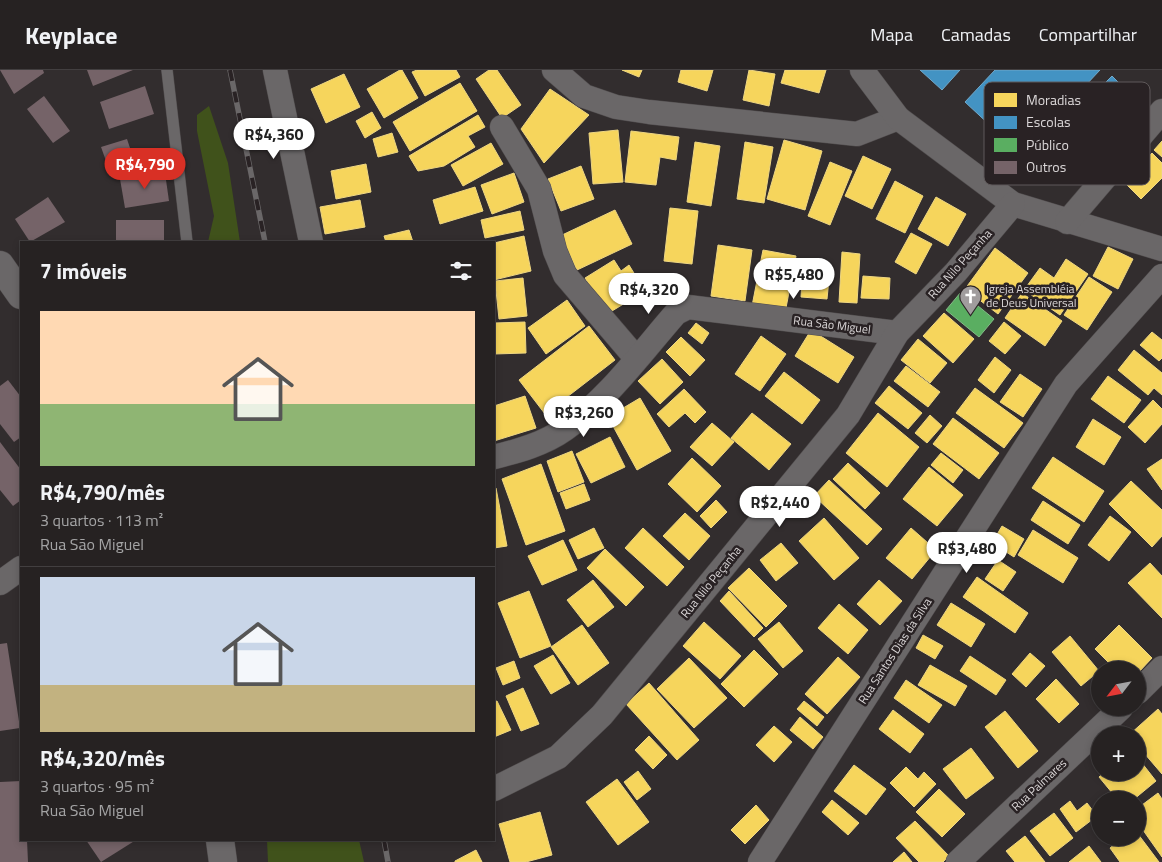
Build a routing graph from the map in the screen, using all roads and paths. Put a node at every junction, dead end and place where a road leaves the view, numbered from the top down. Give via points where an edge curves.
1 (167, 70) edge
2 (275, 70) edge
3 (554, 70) edge
4 (862, 70) edge
5 (1162, 111) edge
6 (898, 118) junction
7 (1150, 125) edge
8 (502, 127) dead end
9 (984, 182) edge
10 (988, 185) edge
11 (1099, 185) edge
12 (1013, 204) junction
13 (1068, 222) junction
14 (187, 241) edge
15 (311, 241) edge
16 (1162, 249) edge
17 (0, 265) edge
18 (1162, 276) edge
19 (20, 294) edge
20 (897, 333) junction
21 (636, 358) junction
22 (495, 457) edge
23 (20, 569) edge
24 (0, 583) edge
25 (1162, 668) edge
26 (1146, 684) edge
27 (1113, 716) edge
28 (495, 788) edge
29 (220, 841) edge
30 (223, 862) edge
31 (760, 862) edge
32 (958, 862) edge

1 - 14 lane
2 - 15 street
3 - 6 street via 584,96 641,111 857,134
4 - 6 street
5 - 7 street
6 - 9 street
8 - 21 street via 538,189 554,251 565,275
10 - 12 street
11 - 13 street
12 - 13 street
12 - 20 street, Rua Nilo Peçanha via 956,272
13 - 16 street
17 - 19 street
18 - 31 street, Rua Santos Dias da Silva via 1066,384
20 - 21 street, Rua São Miguel via 688,307 676,313
20 - 28 street, Rua Nilo Peçanha via 848,415 602,715 558,757
21 - 22 street, Rua São Miguel via 599,401 564,430 523,450
23 - 24 street
25 - 26 street
27 - 32 street, Rua Palmares
29 - 30 street

